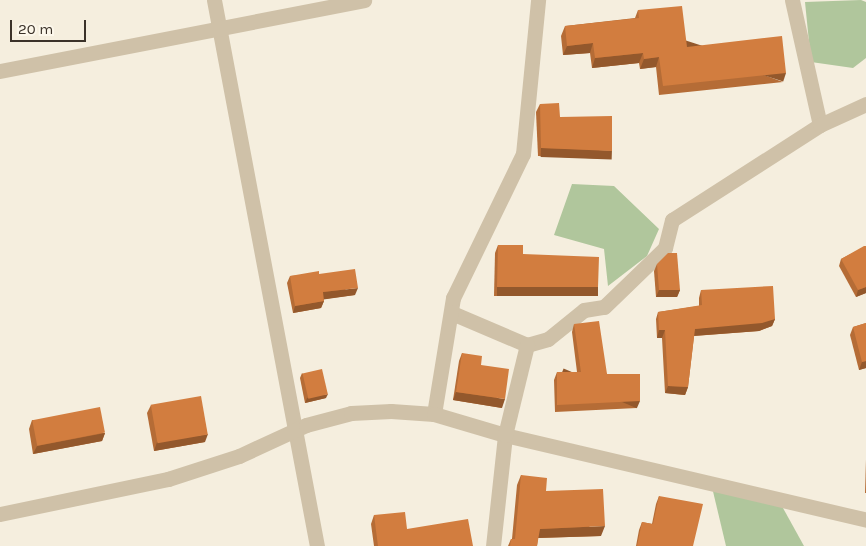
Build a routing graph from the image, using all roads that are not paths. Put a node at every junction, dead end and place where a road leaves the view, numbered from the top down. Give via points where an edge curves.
1 (214, 0) edge
2 (364, 0) edge
3 (538, 0) edge
4 (792, 0) edge
5 (218, 30) junction
6 (0, 71) edge
7 (866, 104) edge
8 (820, 126) junction
9 (452, 313) junction
10 (527, 345) junction
11 (434, 414) junction
12 (294, 430) junction
13 (505, 435) junction
14 (0, 514) edge
15 (866, 520) edge
16 (317, 546) edge
17 (493, 546) edge

1 - 5 street
2 - 5 street
3 - 9 street via 523,154 453,298
4 - 8 street
5 - 6 street
5 - 12 street
7 - 8 street
8 - 10 street via 672,220 665,248 604,307 584,310 548,339
9 - 10 street
9 - 11 street
10 - 13 street
11 - 12 street via 351,413
11 - 13 street
12 - 14 street via 238,456 168,479
12 - 16 street
13 - 15 street
13 - 17 street

